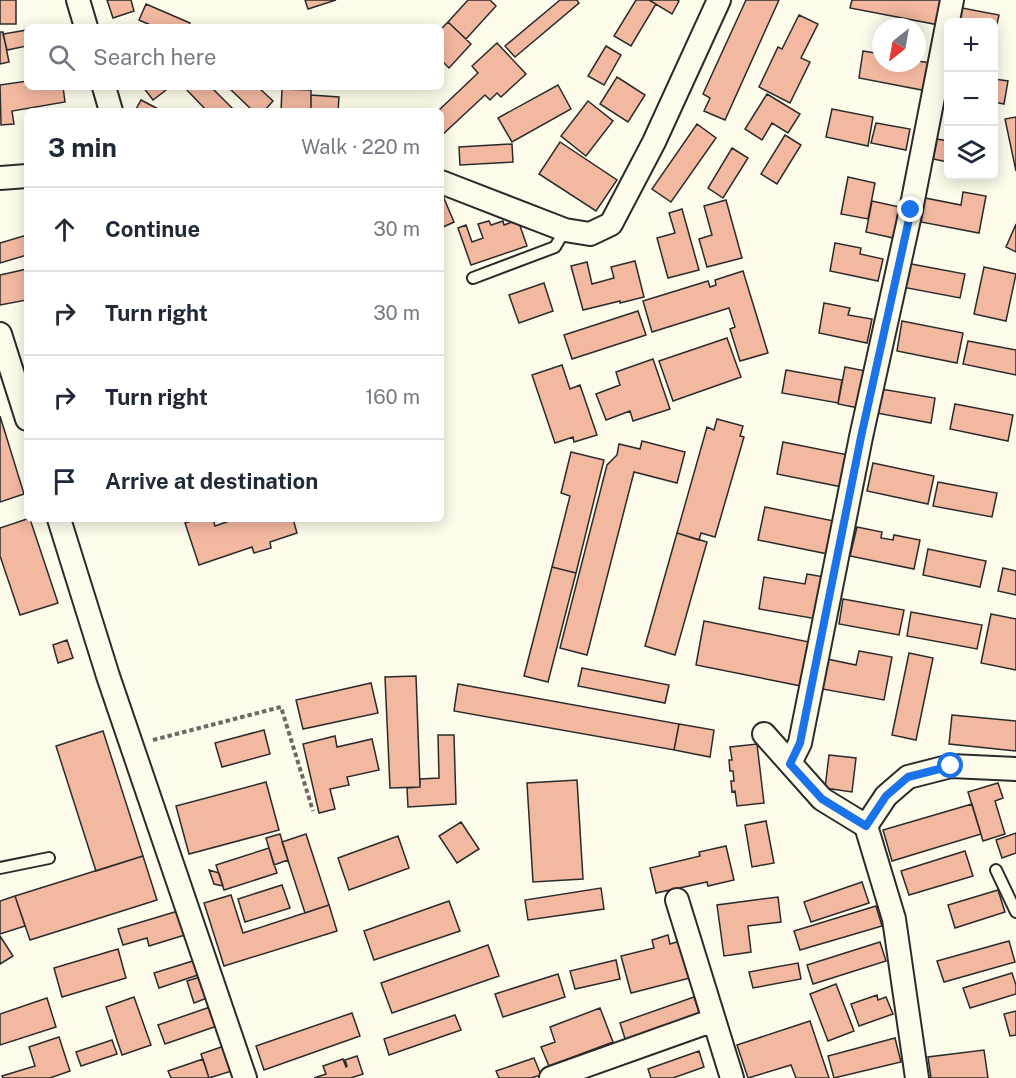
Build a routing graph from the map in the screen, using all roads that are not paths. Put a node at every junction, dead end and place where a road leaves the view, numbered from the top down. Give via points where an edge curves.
1 (78, 0) edge
2 (719, 0) edge
3 (952, 0) edge
4 (85, 24) edge
5 (105, 90) edge
6 (110, 108) edge
7 (24, 176) edge
8 (0, 178) edge
9 (444, 183) edge
10 (565, 230) junction
11 (473, 278) dead end
12 (0, 334) edge
13 (24, 410) edge
14 (59, 522) edge
15 (764, 735) dead end
16 (790, 764) junction
17 (1016, 769) edge
18 (866, 826) junction
19 (49, 858) dead end
20 (0, 868) edge
21 (996, 870) dead end
22 (677, 900) dead end
23 (1016, 912) edge
24 (714, 1020) junction
25 (245, 1078) edge
26 (551, 1078) edge
27 (732, 1078) edge
28 (917, 1078) edge

1 - 4 street
2 - 10 street via 654,142 610,224 590,234
3 - 16 street via 800,743
5 - 6 street
7 - 8 street
9 - 10 street
10 - 11 lane via 555,246
12 - 13 street
14 - 25 street
15 - 16 street
16 - 18 street via 822,799
17 - 18 street via 951,766 908,777 886,796
18 - 28 street via 894,919
19 - 20 lane
21 - 23 lane
22 - 24 street
24 - 26 street
24 - 27 street

